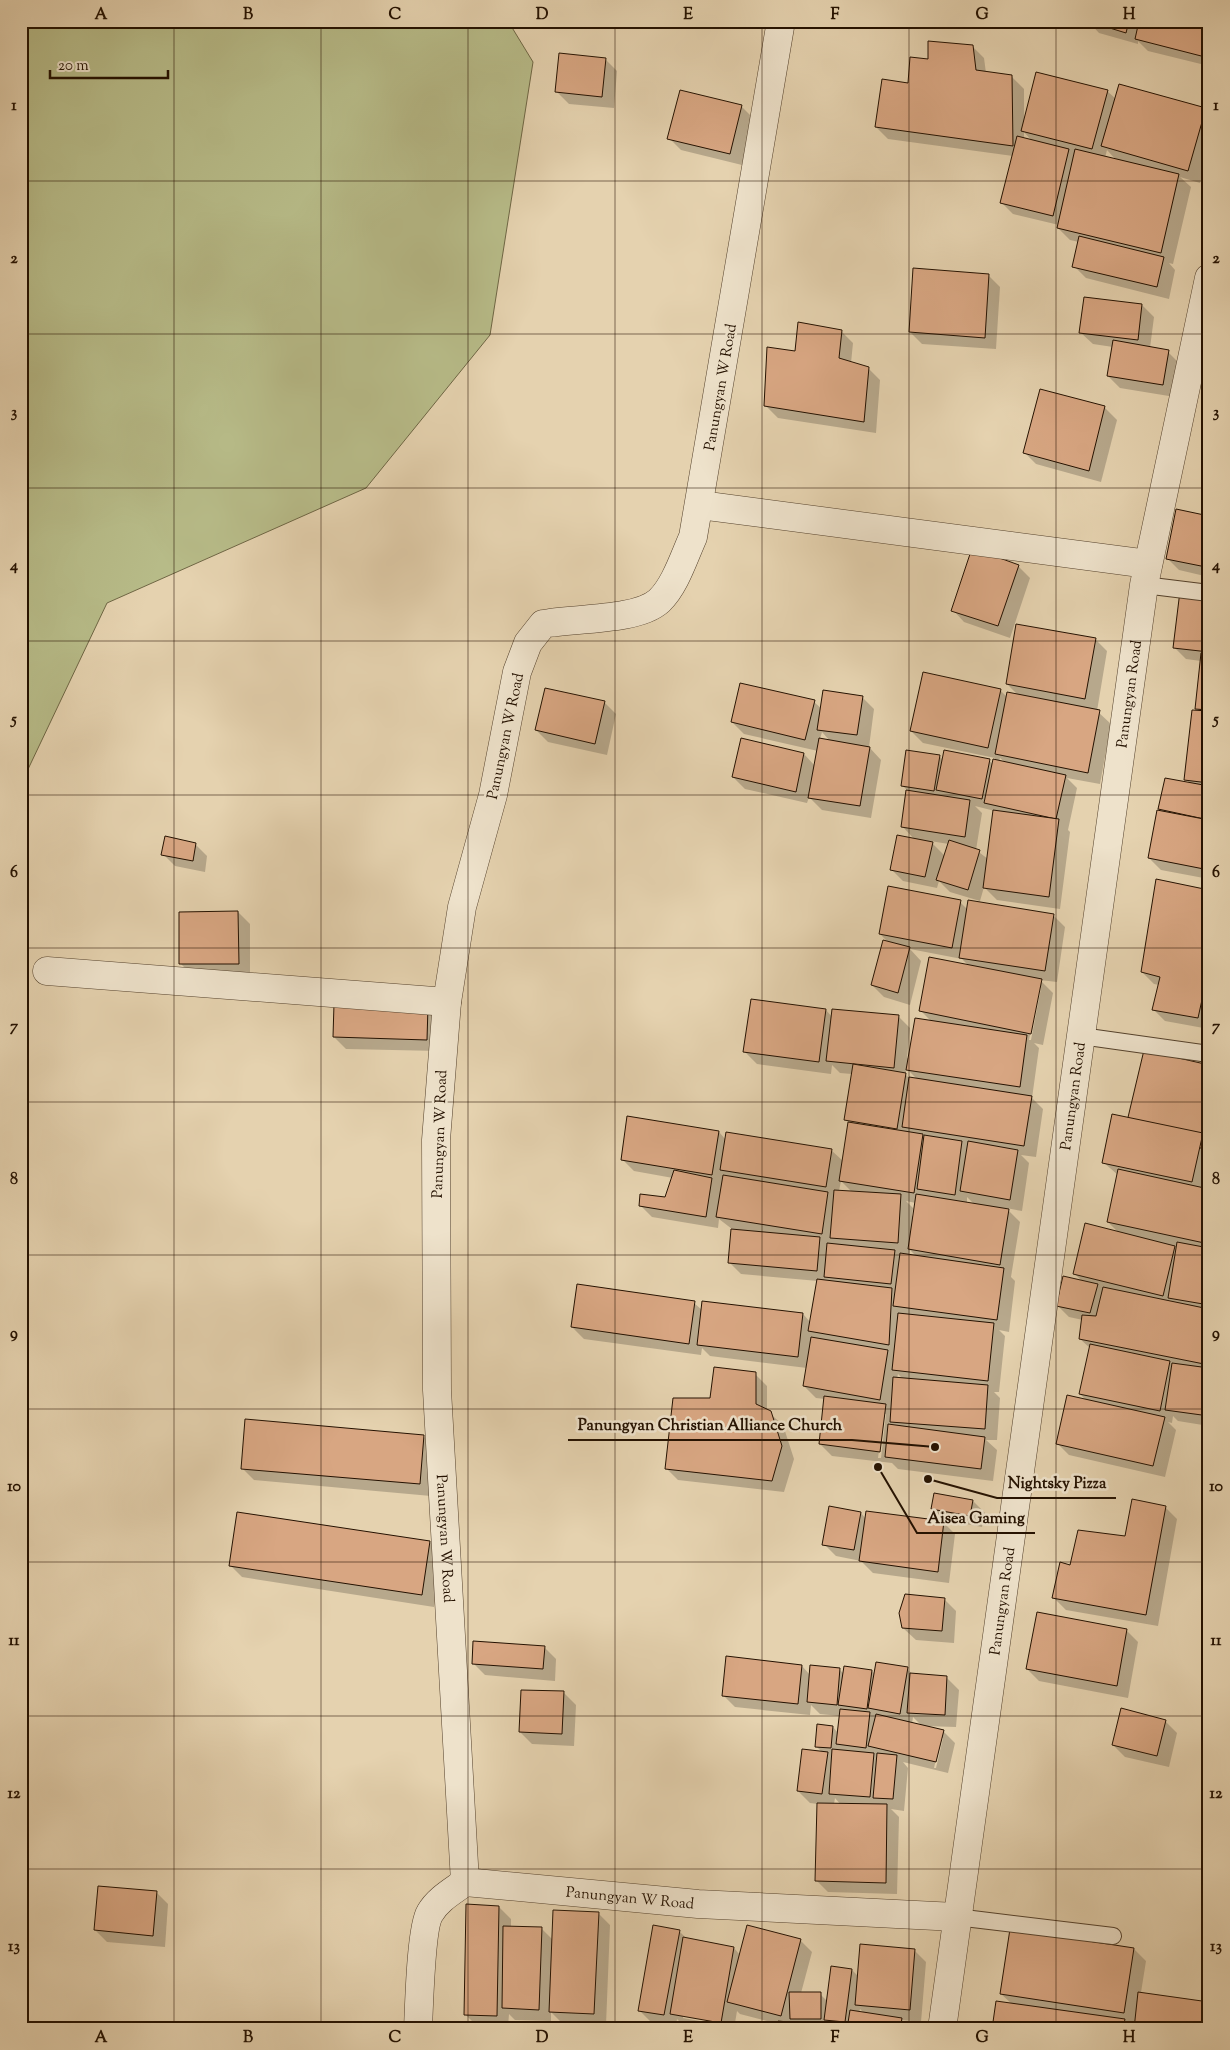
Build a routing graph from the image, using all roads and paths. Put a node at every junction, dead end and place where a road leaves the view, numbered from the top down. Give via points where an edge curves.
1 (781, 21) edge
2 (1209, 278) edge
3 (700, 505) junction
4 (1146, 575) junction
5 (1209, 592) edge
6 (47, 971) dead end
7 (447, 1002) junction
8 (1081, 1036) junction
9 (1209, 1054) edge
10 (466, 1882) junction
11 (956, 1917) junction
12 (1113, 1936) dead end
13 (418, 2029) edge
14 (942, 2029) edge

1 - 3 street, Panungyan W Road
2 - 4 street, Panungyan Road
3 - 4 street
3 - 7 street, Panungyan W Road via 693,537 658,602 631,614 544,624 528,643 517,672 493,795 462,907
4 - 5 lane
4 - 8 street, Panungyan Road
6 - 7 street
7 - 10 street, Panungyan W Road via 436,1140 437,1390
8 - 9 lane
8 - 11 street, Panungyan Road
10 - 11 street, Panungyan W Road via 698,1904
10 - 13 street via 441,1900 429,1914
11 - 12 lane
11 - 14 street, Panungyan Road

